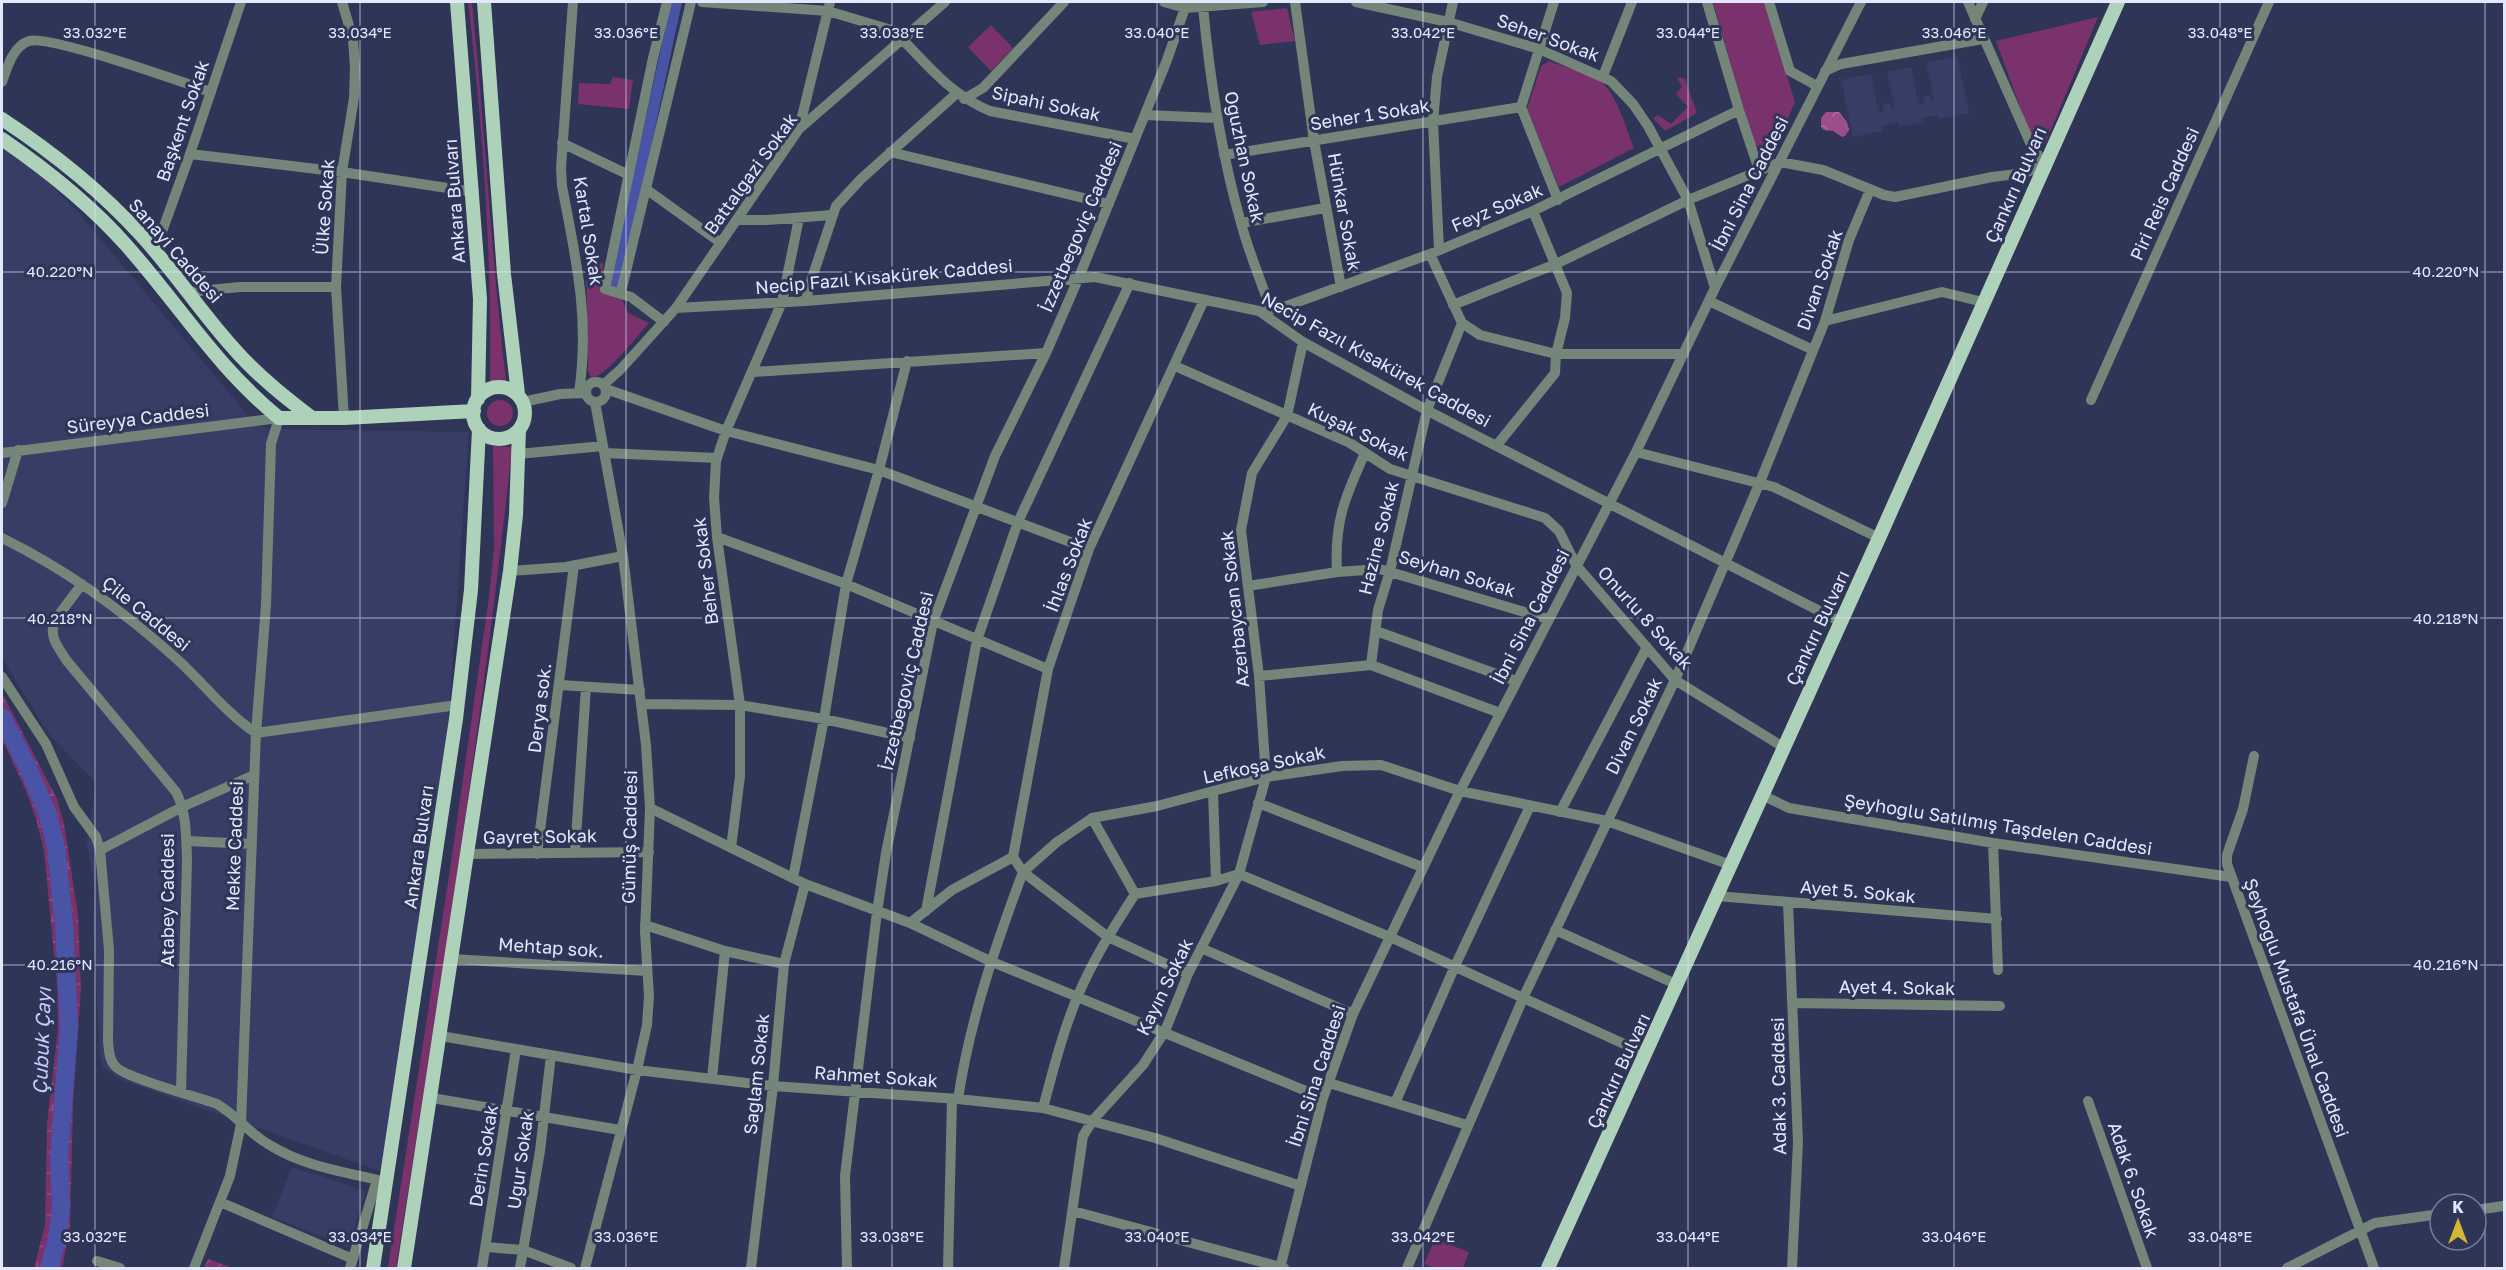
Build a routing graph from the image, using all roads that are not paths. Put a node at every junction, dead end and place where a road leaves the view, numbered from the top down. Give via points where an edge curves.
1 (241, 2) edge
2 (342, 2) edge
3 (457, 2) edge
4 (484, 2) edge
5 (573, 2) edge
6 (667, 2) edge
7 (691, 2) edge
8 (702, 2) edge
9 (945, 2) edge
10 (1064, 2) edge
11 (1164, 2) edge
12 (1263, 2) edge
13 (1295, 2) edge
14 (1356, 2) edge
15 (1453, 2) edge
16 (1554, 2) edge
17 (1632, 2) edge
18 (1707, 2) edge
19 (1769, 2) edge
20 (1861, 2) edge
21 (1968, 2) edge
22 (1983, 2) edge
23 (2118, 2) edge
24 (2269, 2) edge
25 (1186, 5) edge
26 (829, 6) edge
27 (1203, 7) junction
28 (1975, 19) junction
29 (1448, 22) junction
30 (905, 37) junction
31 (1983, 39) junction
32 (1539, 49) junction
33 (1825, 70) junction
34 (1603, 76) junction
35 (2, 82) edge
36 (1817, 86) junction
37 (211, 92) junction
38 (960, 96) junction
39 (1521, 107) junction
40 (1739, 110) junction
41 (1145, 115) junction
42 (1217, 118) junction
43 (2, 119) edge
44 (1433, 122) junction
45 (799, 129) junction
46 (2, 139) edge
47 (1135, 139) junction
48 (1314, 141) junction
49 (562, 143) junction
50 (1661, 148) junction
51 (890, 152) junction
52 (190, 154) junction
53 (1224, 155) junction
54 (1780, 162) junction
55 (2045, 164) junction
56 (1759, 170) junction
57 (342, 172) junction
58 (629, 175) junction
59 (646, 189) junction
60 (1870, 190) junction
61 (474, 192) junction
62 (1558, 200) junction
63 (1688, 200) junction
64 (1109, 204) junction
65 (1325, 208) junction
66 (1533, 211) junction
67 (832, 215) junction
68 (799, 218) junction
69 (737, 220) junction
70 (1240, 223) junction
71 (721, 243) junction
72 (155, 251) junction
73 (1434, 252) junction
74 (1556, 264) junction
75 (1079, 277) junction
76 (1130, 283) junction
77 (1341, 286) junction
78 (336, 287) junction
79 (1715, 288) junction
80 (188, 292) junction
81 (621, 292) junction
82 (1204, 300) junction
83 (806, 301) junction
84 (1709, 301) junction
85 (782, 302) junction
86 (1983, 302) junction
87 (1454, 304) junction
88 (676, 308) junction
89 (1271, 310) junction
90 (1259, 311) junction
91 (1825, 321) junction
92 (664, 322) junction
93 (1462, 323) junction
94 (1303, 342) junction
95 (1813, 350) junction
96 (1046, 352) junction
97 (1556, 354) junction
98 (1684, 354) junction
99 (907, 361) junction
100 (1176, 366) junction
101 (753, 372) junction
102 (604, 387) junction
103 (583, 393) junction
104 (520, 398) junction
105 (2091, 400) dead end
106 (594, 402) junction
107 (476, 405) junction
108 (1427, 410) junction
109 (1287, 416) junction
110 (311, 417) junction
111 (279, 418) junction
112 (344, 418) junction
113 (479, 429) junction
114 (519, 430) junction
115 (726, 431) junction
116 (1497, 445) junction
117 (18, 450) junction
118 (604, 450) junction
119 (1636, 452) junction
120 (2, 453) edge
121 (1365, 453) junction
122 (518, 454) junction
123 (717, 458) junction
124 (879, 470) junction
125 (1412, 476) junction
126 (1760, 482) junction
127 (2, 503) edge
128 (1608, 505) junction
129 (974, 508) junction
130 (1018, 522) junction
131 (717, 537) junction
132 (2, 538) edge
133 (1879, 538) junction
134 (1089, 549) junction
135 (623, 556) junction
136 (1724, 564) junction
137 (574, 565) junction
138 (1576, 565) junction
139 (1390, 571) junction
140 (510, 572) junction
141 (1337, 572) junction
142 (82, 584) junction
143 (846, 584) junction
144 (1248, 586) junction
145 (1548, 619) junction
146 (933, 622) junction
147 (1841, 622) junction
148 (1376, 631) junction
149 (977, 640) junction
150 (1647, 647) junction
151 (1371, 665) junction
152 (1048, 669) junction
153 (1259, 676) junction
154 (2, 677) edge
155 (1675, 680) junction
156 (1516, 681) junction
157 (560, 686) junction
158 (586, 687) junction
159 (640, 690) junction
160 (642, 704) junction
161 (457, 705) junction
162 (740, 705) junction
163 (1500, 713) junction
164 (824, 719) junction
165 (256, 733) junction
166 (910, 738) junction
167 (1784, 747) junction
168 (2254, 756) dead end
169 (254, 775) junction
170 (1266, 777) junction
171 (1214, 791) junction
172 (1460, 791) junction
173 (1762, 795) junction
174 (1258, 803) junction
175 (1530, 806) junction
176 (182, 807) junction
177 (650, 808) junction
178 (1560, 812) junction
179 (1092, 818) junction
180 (1607, 821) junction
181 (187, 841) junction
182 (1993, 843) junction
183 (252, 844) junction
184 (731, 848) junction
185 (100, 850) junction
186 (649, 852) junction
187 (575, 853) junction
188 (469, 854) junction
189 (537, 854) junction
190 (1012, 857) junction
191 (1731, 865) junction
192 (1422, 867) junction
193 (1023, 872) junction
194 (1239, 874) junction
195 (2231, 877) junction
196 (792, 878) junction
197 (1216, 880) junction
198 (805, 884) junction
199 (1135, 894) junction
200 (1718, 896) junction
201 (1788, 903) junction
202 (926, 911) junction
203 (877, 912) junction
204 (1997, 919) junction
205 (910, 924) junction
206 (645, 925) junction
207 (1555, 930) junction
208 (1108, 937) junction
209 (1390, 937) junction
210 (1201, 948) junction
211 (725, 951) junction
212 (453, 959) junction
213 (990, 961) junction
214 (784, 964) junction
215 (1455, 966) junction
216 (1998, 970) dead end
217 (647, 971) junction
218 (1188, 974) junction
219 (1678, 985) junction
220 (1077, 996) junction
221 (1524, 996) junction
222 (1793, 1003) junction
223 (2000, 1006) dead end
224 (1353, 1014) junction
225 (1165, 1031) junction
226 (441, 1036) junction
227 (516, 1049) junction
228 (1646, 1054) junction
229 (550, 1055) junction
230 (637, 1070) junction
231 (712, 1078) junction
232 (1329, 1083) junction
233 (773, 1086) junction
234 (181, 1092) junction
235 (856, 1092) junction
236 (432, 1098) junction
237 (1323, 1098) junction
238 (955, 1099) junction
239 (2088, 1101) dead end
240 (1395, 1103) junction
241 (1043, 1108) junction
242 (507, 1111) junction
243 (544, 1118) junction
244 (1093, 1120) junction
245 (241, 1124) junction
246 (1467, 1125) junction
247 (620, 1131) junction
248 (382, 1181) junction
249 (1301, 1186) junction
250 (220, 1202) junction
251 (2503, 1206) edge
252 (2488, 1208) edge
253 (1073, 1211) junction
254 (2428, 1216) edge
255 (2358, 1230) junction
256 (487, 1247) junction
257 (523, 1250) junction
258 (98, 1261) dead end
259 (351, 1264) edge
260 (848, 1268) edge
261 (1282, 1268) edge
262 (120, 1269) edge
263 (194, 1269) edge
264 (373, 1269) edge
265 (404, 1269) edge
266 (482, 1269) edge
267 (520, 1269) edge
268 (571, 1269) edge
269 (585, 1269) edge
270 (750, 1269) edge
271 (842, 1269) edge
272 (948, 1269) edge
273 (1064, 1269) edge
274 (1407, 1269) edge
275 (1548, 1269) edge
276 (1792, 1269) edge
277 (2147, 1269) edge
278 (2287, 1269) edge
279 (2374, 1269) edge

1 - 37 street, Başkent Sokak
2 - 57 street, Ülke Sokak via 355,68
3 - 61 main road, Ankara Bulvarı
4 - 104 main road via 504,274
5 - 49 street, Kartal Sokak
6 - 58 street
7 - 59 street
8 - 26 street
9 - 30 street, Battalgazi Sokak
10 - 38 street via 983,88
11 - 25 street
12 - 27 street
13 - 48 street, Hünkar Sokak
14 - 29 street, Seher Sokak
15 - 29 street
16 - 32 street
17 - 34 street
18 - 40 street
19 - 36 street via 1790,71
20 - 33 street, İbni Sina Caddesi
21 - 28 street
22 - 28 street
23 - 55 main road, Çankırı Bulvarı
24 - 105 street, Piri Reis Caddesi
25 - 27 street
25 - 41 street, İzzetbegoviç Caddesi
26 - 30 street
26 - 45 street
27 - 42 street, Oğuzhan Sokak
28 - 31 street
29 - 32 street, Seher Sokak
29 - 44 street
30 - 38 street, Sipahi Sokak
30 - 45 street, Battalgazi Sokak
31 - 33 street
31 - 55 street via 2031,147
32 - 34 street, Seher Sokak
32 - 39 street
33 - 36 street, İbni Sina Caddesi
34 - 50 street, Seher Sokak via 1633,104
35 - 37 street via 15,53 22,45 38,40
36 - 54 street, İbni Sina Caddesi
37 - 52 street, Başkent Sokak
38 - 47 street, Sipahi Sokak via 990,111
38 - 51 street
39 - 44 street, Seher 1 Sokak
39 - 62 street
40 - 50 street, Feyz Sokak
40 - 56 street
41 - 42 street
41 - 47 street, İzzetbegoviç Caddesi
42 - 53 street, Oğuzhan Sokak
43 - 72 main road, Sanayi Caddesi via 83,179
44 - 48 street, Seher 1 Sokak
44 - 73 street
45 - 69 street, Battalgazi Sokak
46 - 111 main road, Sanayi Caddesi via 47,172 111,229 223,366
47 - 64 street, İzzetbegoviç Caddesi
48 - 53 street, Seher 1 Sokak
48 - 65 street, Hünkar Sokak
49 - 58 street
49 - 103 street, Kartal Sokak via 562,186 582,294
50 - 62 street, Feyz Sokak
50 - 63 street, Seher Sokak
51 - 64 street
51 - 67 street via 843,196
52 - 57 street
52 - 72 street, Başkent Sokak
53 - 70 street, Oğuzhan Sokak
54 - 56 street
54 - 60 street via 1823,170
54 - 79 street, İbni Sina Caddesi
55 - 60 street via 2025,173 1895,197
55 - 86 main road, Çankırı Bulvarı
56 - 63 street
57 - 61 street
57 - 78 street, Ülke Sokak
58 - 81 street via 605,289
59 - 71 street
59 - 81 street
60 - 91 street, Divan Sokak via 1849,240
61 - 107 main road, Ankara Bulvarı via 480,299
62 - 66 street, Feyz Sokak
63 - 74 street
63 - 79 street, Seher Sokak
64 - 75 street, İzzetbegoviç Caddesi
65 - 70 street
65 - 77 street, Hünkar Sokak
66 - 73 street, Feyz Sokak
66 - 74 street
67 - 68 street
67 - 83 street
68 - 69 street
68 - 85 street, Beher Sokak
69 - 71 street, Battalgazi Sokak
70 - 89 street, Oğuzhan Sokak
71 - 88 street, Battalgazi Sokak
72 - 80 main road, Sanayi Caddesi
73 - 77 street, Feyz Sokak
73 - 87 street
74 - 87 street
74 - 97 street via 1567,293
75 - 76 street, Necip Fazıl Kısakürek Caddesi
75 - 83 street, Necip Fazıl Kısakürek Caddesi
75 - 96 street, İzzetbegoviç Caddesi
76 - 82 street, Necip Fazıl Kısakürek Caddesi
76 - 130 street
77 - 89 street, Feyz Sokak
78 - 80 street via 240,287
78 - 112 street, Ülke Sokak
79 - 84 street, İbni Sina Caddesi
80 - 110 main road, Sanayi Caddesi via 257,374
81 - 92 street
82 - 90 street, Necip Fazıl Kısakürek Caddesi
82 - 100 street, İhlas Sokak
83 - 85 street, Necip Fazıl Kısakürek Caddesi
84 - 95 street
84 - 98 street, İbni Sina Caddesi
85 - 88 street, Necip Fazıl Kısakürek Caddesi
85 - 101 street, Beher Sokak
86 - 91 street via 1942,292
86 - 133 main road, Çankırı Bulvarı
87 - 93 street
88 - 92 street, Battalgazi Sokak
89 - 90 street, Feyz Sokak
90 - 94 street, Necip Fazıl Kısakürek Caddesi
91 - 95 street, Divan Sokak
92 - 102 street, Battalgazi Sokak
93 - 97 street via 1480,334
93 - 108 street, Hazine Sokak
94 - 108 street, Necip Fazıl Kısakürek Caddesi
94 - 109 street, Azerbaycan Sokak
95 - 126 street, Divan Sokak
96 - 99 street
96 - 129 street, İzzetbegoviç Caddesi
97 - 98 street
97 - 116 street via 1555,373
98 - 119 street, İbni Sina Caddesi
99 - 101 street
99 - 124 street
100 - 109 street, Kuşak Sokak
100 - 134 street, İhlas Sokak
101 - 115 street, Beher Sokak
102 - 103 street via 597,382
102 - 106 street via 604,398
102 - 115 street
103 - 104 street
103 - 106 street
104 - 107 main road via 500,387 488,390
104 - 114 main road via 525,417
106 - 118 street, Gümüş Caddesi
107 - 112 main road
107 - 113 main road
108 - 116 street, Necip Fazıl Kısakürek Caddesi
108 - 125 street, Hazine Sokak
109 - 121 street, Kuşak Sokak
109 - 144 street, Azerbaycan Sokak via 1252,473 1241,530
110 - 111 main road
110 - 112 main road
111 - 117 street, Süreyya Caddesi
111 - 165 street, Mekke Caddesi via 271,444 266,604
113 - 114 main road via 489,437 502,439
113 - 161 main road, Ankara Bulvarı via 471,590
114 - 122 main road
115 - 123 street, Beher Sokak
115 - 124 street
116 - 128 street, Necip Fazıl Kısakürek Caddesi
117 - 120 street, Süreyya Caddesi
117 - 127 street
118 - 122 street
118 - 123 street
118 - 135 street, Gümüş Caddesi
119 - 126 street
119 - 128 street, İbni Sina Caddesi
121 - 125 street, Kuşak Sokak via 1390,469
121 - 141 street via 1338,520
122 - 140 main road
123 - 131 street, Beher Sokak
124 - 129 street
124 - 143 street
125 - 138 street, Kuşak Sokak via 1545,519 1559,531
125 - 139 street, Hazine Sokak
126 - 133 street
126 - 136 street, Divan Sokak
128 - 136 street, Necip Fazıl Kısakürek Caddesi
128 - 138 street, İbni Sina Caddesi
129 - 130 street
129 - 146 street, İzzetbegoviç Caddesi
130 - 134 street
130 - 149 street
131 - 143 street
131 - 162 street, Beher Sokak
132 - 142 street, Çile Caddesi
133 - 147 main road, Çankırı Bulvarı
134 - 152 street, İhlas Sokak
135 - 137 street
135 - 159 street, Gümüş Caddesi
136 - 147 street, Necip Fazıl Kısakürek Caddesi
136 - 155 street, Divan Sokak
137 - 140 street
137 - 157 street, Derya sok.
138 - 145 street, İbni Sina Caddesi
138 - 150 street, Onurlu 8 Sokak
139 - 141 street, Seyhan Sokak
139 - 145 street, Seyhan Sokak
139 - 148 street, Hazine Sokak
140 - 188 main road
141 - 144 street, Seyhan Sokak
142 - 165 street, Çile Caddesi via 149,636 219,704
142 - 176 street, Atabey Caddesi via 55,620 53,639 170,785
143 - 146 street
143 - 164 street
144 - 153 street, Azerbaycan Sokak
145 - 156 street, İbni Sina Caddesi
146 - 149 street
146 - 166 street, İzzetbegoviç Caddesi
147 - 167 main road, Çankırı Bulvarı
148 - 151 street, Hazine Sokak
148 - 156 street
149 - 152 street
149 - 202 street
150 - 155 street, Onurlu 8 Sokak
150 - 178 street
151 - 153 street
151 - 163 street
152 - 190 street, İhlas Sokak
153 - 170 street, Azerbaycan Sokak
154 - 185 street via 46,744 74,807 96,837
155 - 167 street, Onurlu 8 Sokak
155 - 180 street, Divan Sokak
156 - 163 street, İbni Sina Caddesi
157 - 158 street
157 - 189 street, Derya sok.
158 - 159 street
158 - 187 street
159 - 160 street, Gümüş Caddesi
160 - 162 street
160 - 177 street, Gümüş Caddesi
161 - 165 street
161 - 248 main road, Ankara Bulvarı
162 - 164 street
162 - 184 street, Beher Sokak via 740,776
163 - 172 street, İbni Sina Caddesi
164 - 166 street
164 - 196 street
165 - 169 street, Mekke Caddesi
166 - 203 street, İzzetbegoviç Caddesi
167 - 173 main road, Çankırı Bulvarı
168 - 195 street, Şeyhoğlu Mustafa Ünal Caddesi via 2243,809 2227,855
169 - 176 street
169 - 183 street, Mekke Caddesi
170 - 171 street, Lefkoşa Sokak
170 - 172 street, Lefkoşa Sokak via 1342,766 1381,765
170 - 174 street, Kayın Sokak
171 - 179 street, Lefkoşa Sokak
171 - 197 street
172 - 175 street, Lefkoşa Sokak
172 - 192 street, İbni Sina Caddesi
173 - 182 street, Şeyhoğlu Satılmış Taşdelen Caddesi via 1789,808
173 - 191 main road, Çankırı Bulvarı
174 - 192 street
174 - 194 street, Kayın Sokak
175 - 178 street, Lefkoşa Sokak
175 - 215 street
176 - 181 street, Atabey Caddesi
176 - 185 street
177 - 184 street
177 - 186 street, Gümüş Caddesi
178 - 180 street, Lefkoşa Sokak
179 - 193 street, Lefkoşa Sokak
179 - 199 street
180 - 191 street, Lefkoşa Sokak
180 - 207 street, Divan Sokak
181 - 183 street
181 - 234 street, Atabey Caddesi
182 - 195 street, Şeyhoğlu Satılmış Taşdelen Caddesi
182 - 204 street
183 - 245 street, Mekke Caddesi
184 - 196 street
185 - 234 street via 109,950 108,1041 112,1062 122,1072
186 - 187 street, Gayret Sokak
186 - 206 street, Gümüş Caddesi
187 - 189 street, Gayret Sokak
188 - 189 street, Gayret Sokak
188 - 212 main road
190 - 193 street
190 - 202 street via 952,890
191 - 200 main road, Çankırı Bulvarı
192 - 209 street, İbni Sina Caddesi
193 - 208 street
193 - 213 street
194 - 197 street
194 - 209 street
194 - 210 street, Kayın Sokak
195 - 255 street, Şeyhoğlu Mustafa Ünal Caddesi
196 - 198 street
197 - 199 street
198 - 203 street
198 - 214 street, Sağlam Sokak
199 - 208 street
200 - 201 street, Ayet 5. Sokak
200 - 219 main road, Çankırı Bulvarı
201 - 204 street, Ayet 5. Sokak
201 - 222 street, Adak 3. Caddesi
202 - 205 street
203 - 205 street
203 - 235 street, İzzetbegoviç Caddesi
204 - 216 street
205 - 213 street
206 - 211 street
206 - 217 street, Gümüş Caddesi
207 - 219 street
207 - 221 street, Divan Sokak
208 - 218 street
208 - 220 street
209 - 215 street
209 - 224 street, İbni Sina Caddesi
210 - 218 street, Kayın Sokak
210 - 224 street
211 - 214 street
211 - 231 street
212 - 217 street, Mehtap sok.
212 - 226 main road
213 - 220 street
213 - 238 street
214 - 233 street, Sağlam Sokak
215 - 221 street
215 - 240 street
217 - 230 street, Gümüş Caddesi via 649,1009
218 - 225 street, Kayın Sokak
219 - 228 main road, Çankırı Bulvarı
220 - 225 street
220 - 241 street
221 - 228 street
221 - 246 street, Divan Sokak
222 - 223 street, Ayet 4. Sokak
222 - 276 street, Adak 3. Caddesi via 1798,1142
224 - 232 street, İbni Sina Caddesi
225 - 237 street
225 - 244 street, Kayın Sokak via 1143,1065
226 - 227 street, Rahmet Sokak
226 - 236 main road
227 - 229 street, Rahmet Sokak
227 - 242 street, Derin Sokak
228 - 275 main road, Çankırı Bulvarı
229 - 230 street, Rahmet Sokak
229 - 243 street, Uğur Sokak
230 - 231 street, Rahmet Sokak
230 - 247 street, Gümüş Caddesi
231 - 233 street, Rahmet Sokak
232 - 237 street, İbni Sina Caddesi
232 - 240 street
233 - 235 street, Rahmet Sokak
233 - 270 street, Sağlam Sokak
234 - 245 street via 217,1104
235 - 238 street, Rahmet Sokak
235 - 260 street, İzzetbegoviç Caddesi via 845,1176
236 - 242 street
236 - 265 main road
237 - 249 street, İbni Sina Caddesi
238 - 241 street, Rahmet Sokak
238 - 272 street
239 - 277 street, Adak 6. Sokak
240 - 246 street
241 - 244 street, Rahmet Sokak
242 - 243 street
242 - 256 street, Derin Sokak
243 - 247 street
243 - 257 street, Uğur Sokak
244 - 249 street, Rahmet Sokak
244 - 253 street, Kayın Sokak via 1083,1136
245 - 248 street via 289,1156
245 - 250 street, Mekke Caddesi
246 - 274 street, Divan Sokak
247 - 269 street, Gümüş Caddesi
248 - 259 street
248 - 264 main road, Ankara Bulvarı
249 - 261 street, İbni Sina Caddesi
250 - 259 street
250 - 263 street, Mekke Caddesi
251 - 252 street
253 - 261 street
253 - 273 street, Kayın Sokak
254 - 255 street via 2375,1223
255 - 278 street
255 - 279 street, Şeyhoğlu Mustafa Ünal Caddesi
256 - 257 street
256 - 266 street, Derin Sokak
257 - 267 street, Uğur Sokak
257 - 268 street
258 - 262 street
260 - 271 street

